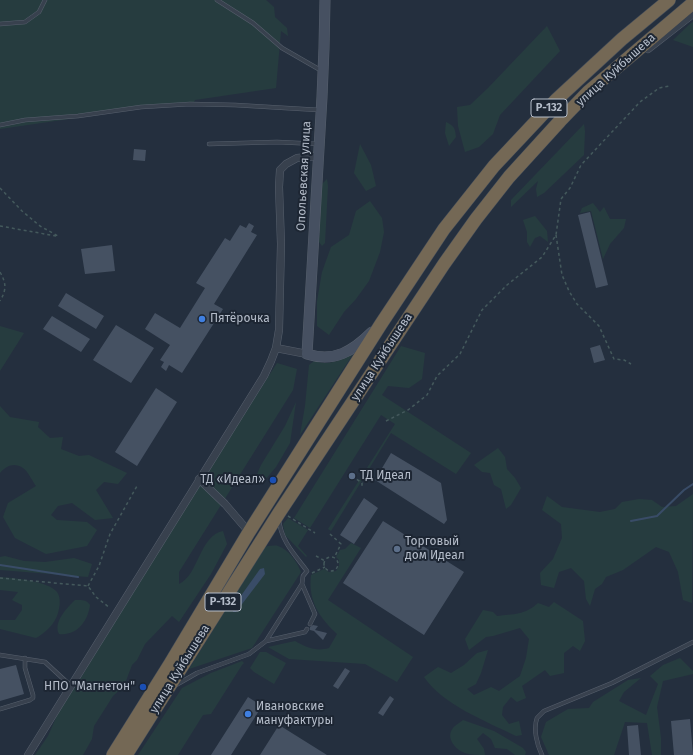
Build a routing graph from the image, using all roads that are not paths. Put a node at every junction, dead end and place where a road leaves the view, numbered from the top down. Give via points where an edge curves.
1 (45, 0) edge
2 (217, 0) edge
3 (325, 0) edge
4 (669, 0) edge
5 (693, 3) edge
6 (693, 14) edge
7 (0, 24) edge
8 (614, 69) junction
9 (323, 71) junction
10 (321, 110) junction
11 (0, 125) edge
12 (209, 144) dead end
13 (320, 144) junction
14 (318, 156) junction
15 (381, 324) junction
16 (276, 348) junction
17 (307, 354) junction
18 (199, 479) junction
19 (284, 515) junction
20 (248, 532) junction
21 (302, 584) junction
22 (310, 624) dead end
23 (306, 629) dead end
24 (266, 641) junction
25 (693, 642) edge
26 (0, 655) edge
27 (25, 658) junction
28 (71, 686) junction
29 (167, 690) junction
30 (0, 709) edge
31 (28, 755) edge
32 (113, 755) edge
33 (126, 755) edge
34 (542, 755) edge

1 - 7 lane via 39,12 25,22
2 - 9 lane via 253,23 282,48
3 - 9 street, Опольевская улица
4 - 15 highway, улица Куйбышева / Р-132 via 570,86 494,166 444,229
5 - 8 highway, улица Куйбышева / Р-132
6 - 8 street via 639,56
8 - 19 highway, улица Куйбышева / Р-132 via 560,121 509,177 476,219 444,264
9 - 10 street, Опольевская улица
10 - 11 lane via 235,105 176,105 25,120
10 - 13 street, Опольевская улица
12 - 13 lane
13 - 14 street, Опольевская улица
14 - 16 street via 297,158 280,170 281,244 279,330
14 - 17 street, Опольевская улица
15 - 17 street via 367,338 341,355 317,358
15 - 20 highway, улица Куйбышева / Р-132
16 - 17 street
16 - 18 street via 264,376
18 - 20 street via 225,504
18 - 28 street
19 - 21 lane via 280,527 284,540 307,570
19 - 29 highway, улица Куйбышева / Р-132
20 - 32 highway, улица Куйбышева / Р-132
21 - 22 lane via 315,614
21 - 24 lane
23 - 24 lane via 305,632
24 - 29 lane via 249,654 196,673
25 - 34 lane via 612,683 544,711 538,717 536,731
26 - 27 lane
27 - 28 lane via 46,662
27 - 30 lane via 32,698
28 - 31 street
29 - 33 highway, улица Куйбышева / Р-132

